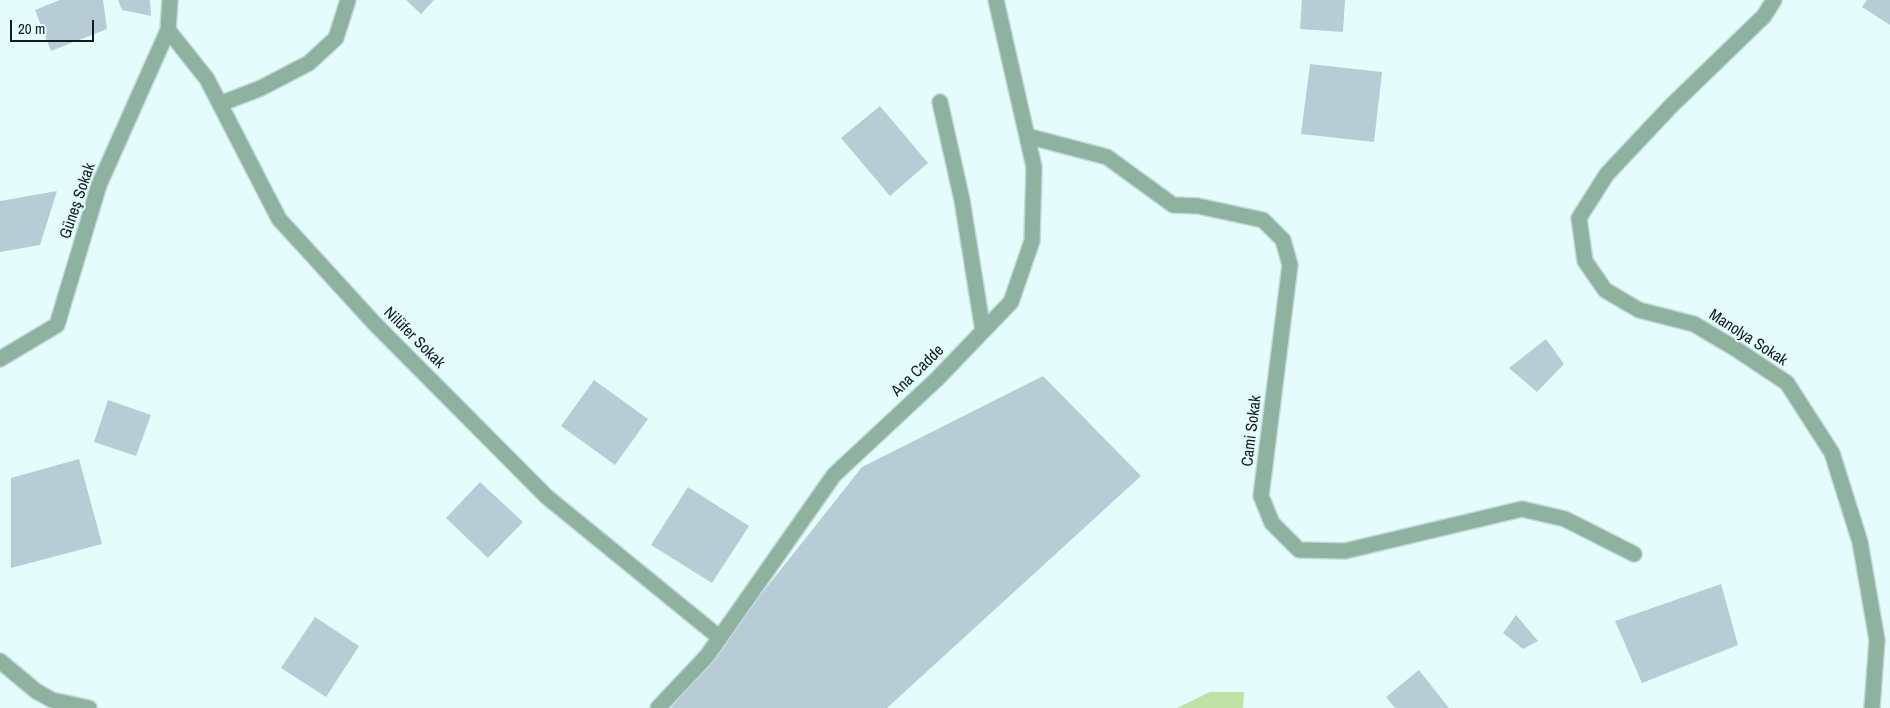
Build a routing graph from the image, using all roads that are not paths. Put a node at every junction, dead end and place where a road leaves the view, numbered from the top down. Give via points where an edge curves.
1 (170, 0) edge
2 (348, 0) edge
3 (996, 0) edge
4 (1774, 0) edge
5 (168, 30) junction
6 (940, 102) dead end
7 (220, 104) junction
8 (1027, 136) junction
9 (983, 332) junction
10 (0, 359) edge
11 (1634, 554) dead end
12 (720, 638) junction
13 (0, 661) edge
14 (89, 708) edge
15 (658, 708) edge
16 (1872, 708) edge

1 - 5 street
2 - 7 street via 336,38 309,63 261,88
3 - 8 street, Ana Cadde
4 - 16 street, Manolya Sokak via 1764,16 1671,106 1607,174 1579,218 1585,261 1606,290 1639,310 1694,324 1787,384 1832,453 1860,542 1877,640
5 - 7 street, Nilüfer Sokak via 207,79
5 - 10 street, Güneş Sokak via 99,185 58,325
6 - 9 street via 962,200
7 - 12 street, Nilüfer Sokak via 279,219 375,324 547,496
8 - 9 street, Ana Cadde via 1034,167 1032,241 1011,302
8 - 11 street, Cami Sokak via 1107,156 1173,206 1198,206 1263,220 1283,240 1290,265 1261,496 1272,523 1299,550 1345,551 1522,509 1565,519
9 - 12 street, Ana Cadde via 834,475
12 - 15 street, Ana Cadde
13 - 14 street via 52,700

